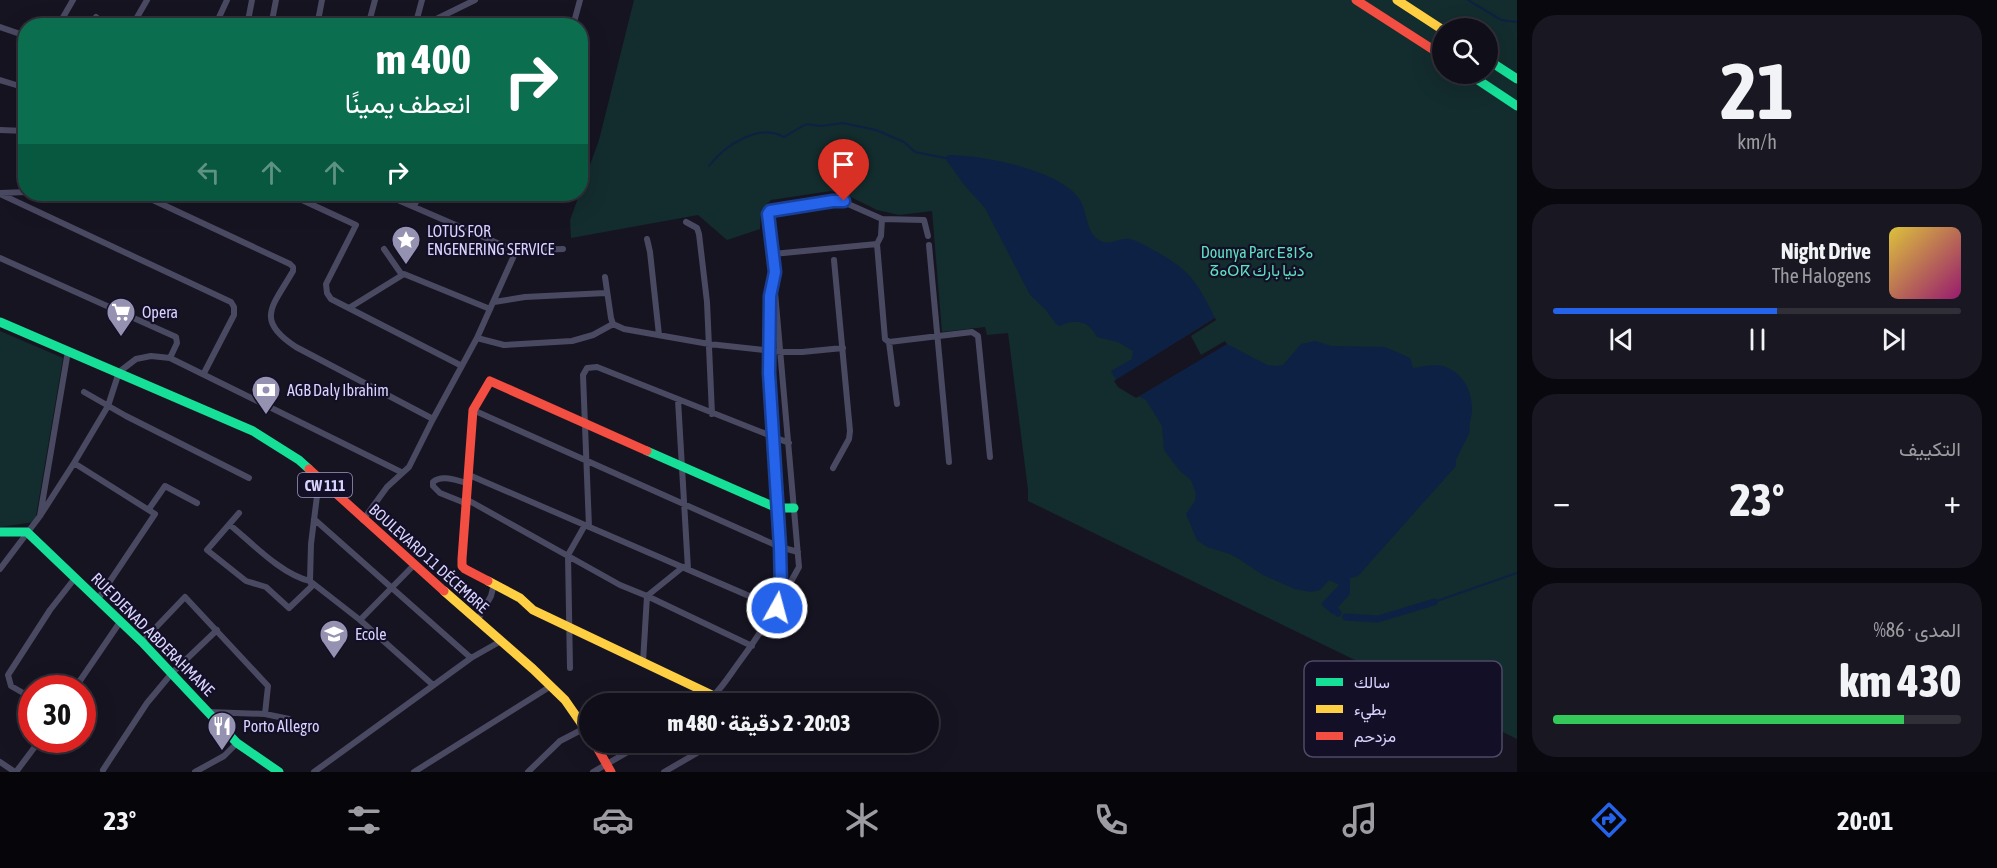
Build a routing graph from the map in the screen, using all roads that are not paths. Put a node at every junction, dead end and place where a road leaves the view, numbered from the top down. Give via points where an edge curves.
1 (73, 0) edge
2 (147, 0) edge
3 (227, 0) edge
4 (252, 0) edge
5 (276, 0) edge
6 (322, 0) edge
7 (375, 0) edge
8 (422, 0) edge
9 (475, 0) edge
10 (580, 0) edge
11 (1356, 0) edge
12 (1397, 0) edge
13 (464, 2) edge
14 (63, 18) edge
15 (137, 18) edge
16 (219, 18) edge
17 (249, 18) edge
18 (273, 18) edge
19 (318, 18) edge
20 (370, 18) edge
21 (417, 18) edge
22 (436, 18) edge
23 (575, 18) edge
24 (1432, 23) edge
25 (0, 27) edge
26 (18, 33) edge
27 (1432, 49) edge
28 (1498, 67) edge
29 (1517, 79) edge
30 (0, 80) edge
31 (1484, 84) edge
32 (18, 86) edge
33 (1517, 106) edge
34 (0, 130) edge
35 (18, 130) edge
36 (18, 193) edge
37 (0, 194) edge
38 (155, 201) edge
39 (304, 201) edge
40 (400, 201) edge
41 (416, 201) edge
42 (414, 207) junction
43 (882, 219) junction
44 (686, 222) dead end
45 (928, 236) dead end
46 (647, 239) dead end
47 (877, 244) junction
48 (929, 245) dead end
49 (384, 249) dead end
50 (563, 249) dead end
51 (516, 251) junction
52 (773, 254) junction
53 (0, 258) edge
54 (834, 260) dead end
55 (775, 272) junction
56 (402, 275) junction
57 (605, 277) dead end
58 (606, 293) junction
59 (494, 302) junction
60 (349, 308) junction
61 (490, 309) junction
62 (0, 322) edge
63 (613, 324) junction
64 (659, 335) junction
65 (938, 336) junction
66 (477, 338) junction
67 (889, 342) junction
68 (709, 344) junction
69 (843, 348) junction
70 (769, 350) junction
71 (68, 351) junction
72 (782, 352) junction
73 (170, 358) junction
74 (462, 366) junction
75 (119, 372) junction
76 (204, 373) junction
77 (84, 392) dead end
78 (678, 400) junction
79 (897, 404) dead end
80 (108, 406) junction
81 (473, 410) junction
82 (712, 414) junction
83 (433, 419) junction
84 (585, 423) junction
85 (772, 437) junction
86 (789, 443) junction
87 (990, 457) dead end
88 (587, 460) junction
89 (949, 462) dead end
90 (74, 463) junction
91 (682, 466) junction
92 (833, 468) dead end
93 (401, 472) junction
94 (316, 477) junction
95 (249, 478) dead end
96 (469, 479) junction
97 (466, 501) junction
98 (197, 503) dead end
99 (685, 503) junction
100 (777, 508) junction
101 (794, 508) junction
102 (148, 509) junction
103 (239, 513) dead end
104 (40, 516) junction
105 (314, 519) junction
106 (363, 520) junction
107 (230, 525) junction
108 (587, 526) junction
109 (0, 532) edge
110 (27, 532) junction
111 (780, 547) junction
112 (798, 552) junction
113 (568, 555) junction
114 (414, 565) junction
115 (686, 568) junction
116 (0, 569) edge
117 (75, 578) junction
118 (310, 581) junction
119 (494, 584) junction
120 (391, 588) junction
121 (646, 596) junction
122 (98, 599) junction
123 (777, 608) junction
124 (360, 620) junction
125 (477, 621) junction
126 (120, 622) junction
127 (569, 627) junction
128 (217, 630) junction
129 (501, 641) junction
130 (142, 642) junction
131 (752, 646) junction
132 (471, 658) junction
133 (643, 662) junction
134 (570, 668) dead end
135 (172, 673) junction
136 (84, 675) edge
137 (433, 685) junction
138 (551, 686) junction
139 (18, 690) edge
140 (708, 693) edge
141 (716, 693) edge
142 (209, 712) junction
143 (265, 714) junction
144 (289, 719) dead end
145 (579, 720) edge
146 (579, 735) edge
147 (237, 743) junction
148 (30, 753) edge
149 (600, 753) edge
150 (630, 753) edge
151 (697, 753) edge
152 (0, 762) edge
153 (609, 769) edge
154 (103, 770) dead end
155 (16, 772) edge
156 (195, 772) edge
157 (279, 772) edge
158 (314, 772) edge
159 (414, 772) edge
160 (528, 772) edge
161 (593, 772) edge
162 (664, 772) edge

1 - 14 street
2 - 15 street
3 - 16 street
4 - 17 street
5 - 18 street
6 - 19 street
7 - 20 street
8 - 21 street
9 - 13 street
10 - 23 street
11 - 27 main road
12 - 24 main road
13 - 22 street
25 - 26 street
28 - 29 main road
30 - 32 street
31 - 33 main road
34 - 35 street
36 - 37 street
37 - 76 street via 231,302 234,315
38 - 83 street via 290,264 293,271 270,312 277,333
39 - 60 street via 356,225 326,284 331,298
40 - 42 street
41 - 42 street
42 - 51 street
43 - 45 street via 924,220
43 - 47 street
43 - 52 street via 839,200 770,211
44 - 68 street via 697,228 699,234
46 - 64 street
47 - 52 street
47 - 67 street via 885,339
48 - 65 street
49 - 56 street
50 - 51 street
51 - 59 street
52 - 55 street
53 - 73 street via 176,337
54 - 69 street
55 - 70 street via 770,296
55 - 72 street
56 - 60 street
56 - 61 street
57 - 58 street
58 - 59 street
58 - 63 street
59 - 61 street
60 - 74 street
61 - 66 street
62 - 71 main road, BOULEVARD 11 DÉCEMBRE / CW 111
63 - 64 street
63 - 66 street via 572,341 504,345
64 - 68 street
65 - 67 street
65 - 87 street via 972,332 978,336
65 - 89 street
66 - 74 street
67 - 79 street
68 - 70 street
68 - 82 street
69 - 72 street
69 - 92 street via 850,431
70 - 72 street
70 - 85 street
71 - 75 main road, BOULEVARD 11 DÉCEMBRE / CW 111
71 - 104 street
72 - 86 street
73 - 75 street via 136,359
73 - 76 street
74 - 83 street
75 - 80 street
75 - 94 main road, BOULEVARD 11 DÉCEMBRE / CW 111 via 253,431 299,460
76 - 93 street
77 - 80 street
78 - 82 street
78 - 84 street via 591,367 583,375
78 - 91 street
80 - 90 street
80 - 95 street
81 - 84 main road via 490,381
81 - 88 street
81 - 96 main road
82 - 85 street
83 - 93 street via 409,467
84 - 88 street
84 - 91 main road
85 - 86 street
85 - 100 street
86 - 101 street
88 - 99 street
88 - 108 street
90 - 102 street
90 - 104 street
91 - 99 street
91 - 100 main road
93 - 106 street
94 - 105 street
94 - 106 main road, BOULEVARD 11 DÉCEMBRE / CW 111
96 - 97 main road
96 - 97 street via 436,478 433,482 440,493
96 - 108 street
97 - 113 street
97 - 119 main road via 462,566
98 - 102 street via 165,486
99 - 111 street
99 - 115 street
100 - 101 main road
100 - 111 street
101 - 112 street
102 - 122 street via 155,514
103 - 107 street
104 - 110 street
105 - 118 street
105 - 120 street
106 - 114 main road, BOULEVARD 11 DÉCEMBRE / CW 111
107 - 118 street via 287,571
107 - 118 street via 207,550 246,581 266,587 289,608 312,586
108 - 113 street
108 - 115 street
109 - 110 main road
110 - 116 street
110 - 117 main road, RUE DJENAD ABDERAHMANE
111 - 112 street
111 - 123 street via 781,588
112 - 123 street via 799,567
113 - 121 street
113 - 127 street
114 - 120 street
114 - 125 main road, BOULEVARD 11 DÉCEMBRE / CW 111
115 - 121 street
115 - 123 street
117 - 122 main road, RUE DJENAD ABDERAHMANE
117 - 139 street via 8,675 11,686
118 - 124 street
119 - 125 street
119 - 127 main road via 533,610
120 - 124 street
120 - 132 street
121 - 131 street
121 - 133 street
122 - 126 main road, RUE DJENAD ABDERAHMANE
123 - 131 street
124 - 137 street
125 - 129 main road, BOULEVARD 11 DÉCEMBRE / CW 111
126 - 130 main road, RUE DJENAD ABDERAHMANE
126 - 136 street
127 - 133 main road
127 - 134 street
128 - 130 street via 185,597
128 - 135 street
128 - 143 street via 268,686
129 - 132 street
129 - 138 main road, BOULEVARD 11 DÉCEMBRE / CW 111
130 - 135 main road, RUE DJENAD ABDERAHMANE
131 - 141 street
132 - 137 street
133 - 140 main road
135 - 142 main road, RUE DJENAD ABDERAHMANE
135 - 154 street
137 - 158 street
138 - 145 main road, BOULEVARD 11 DÉCEMBRE / CW 111
138 - 159 street
142 - 143 street
142 - 147 main road, RUE DJENAD ABDERAHMANE
143 - 144 street
146 - 160 street via 560,741
147 - 156 street via 224,756
147 - 157 main road, RUE DJENAD ABDERAHMANE
148 - 155 street
149 - 153 main road
150 - 153 street
151 - 162 street
152 - 155 street
153 - 161 street

